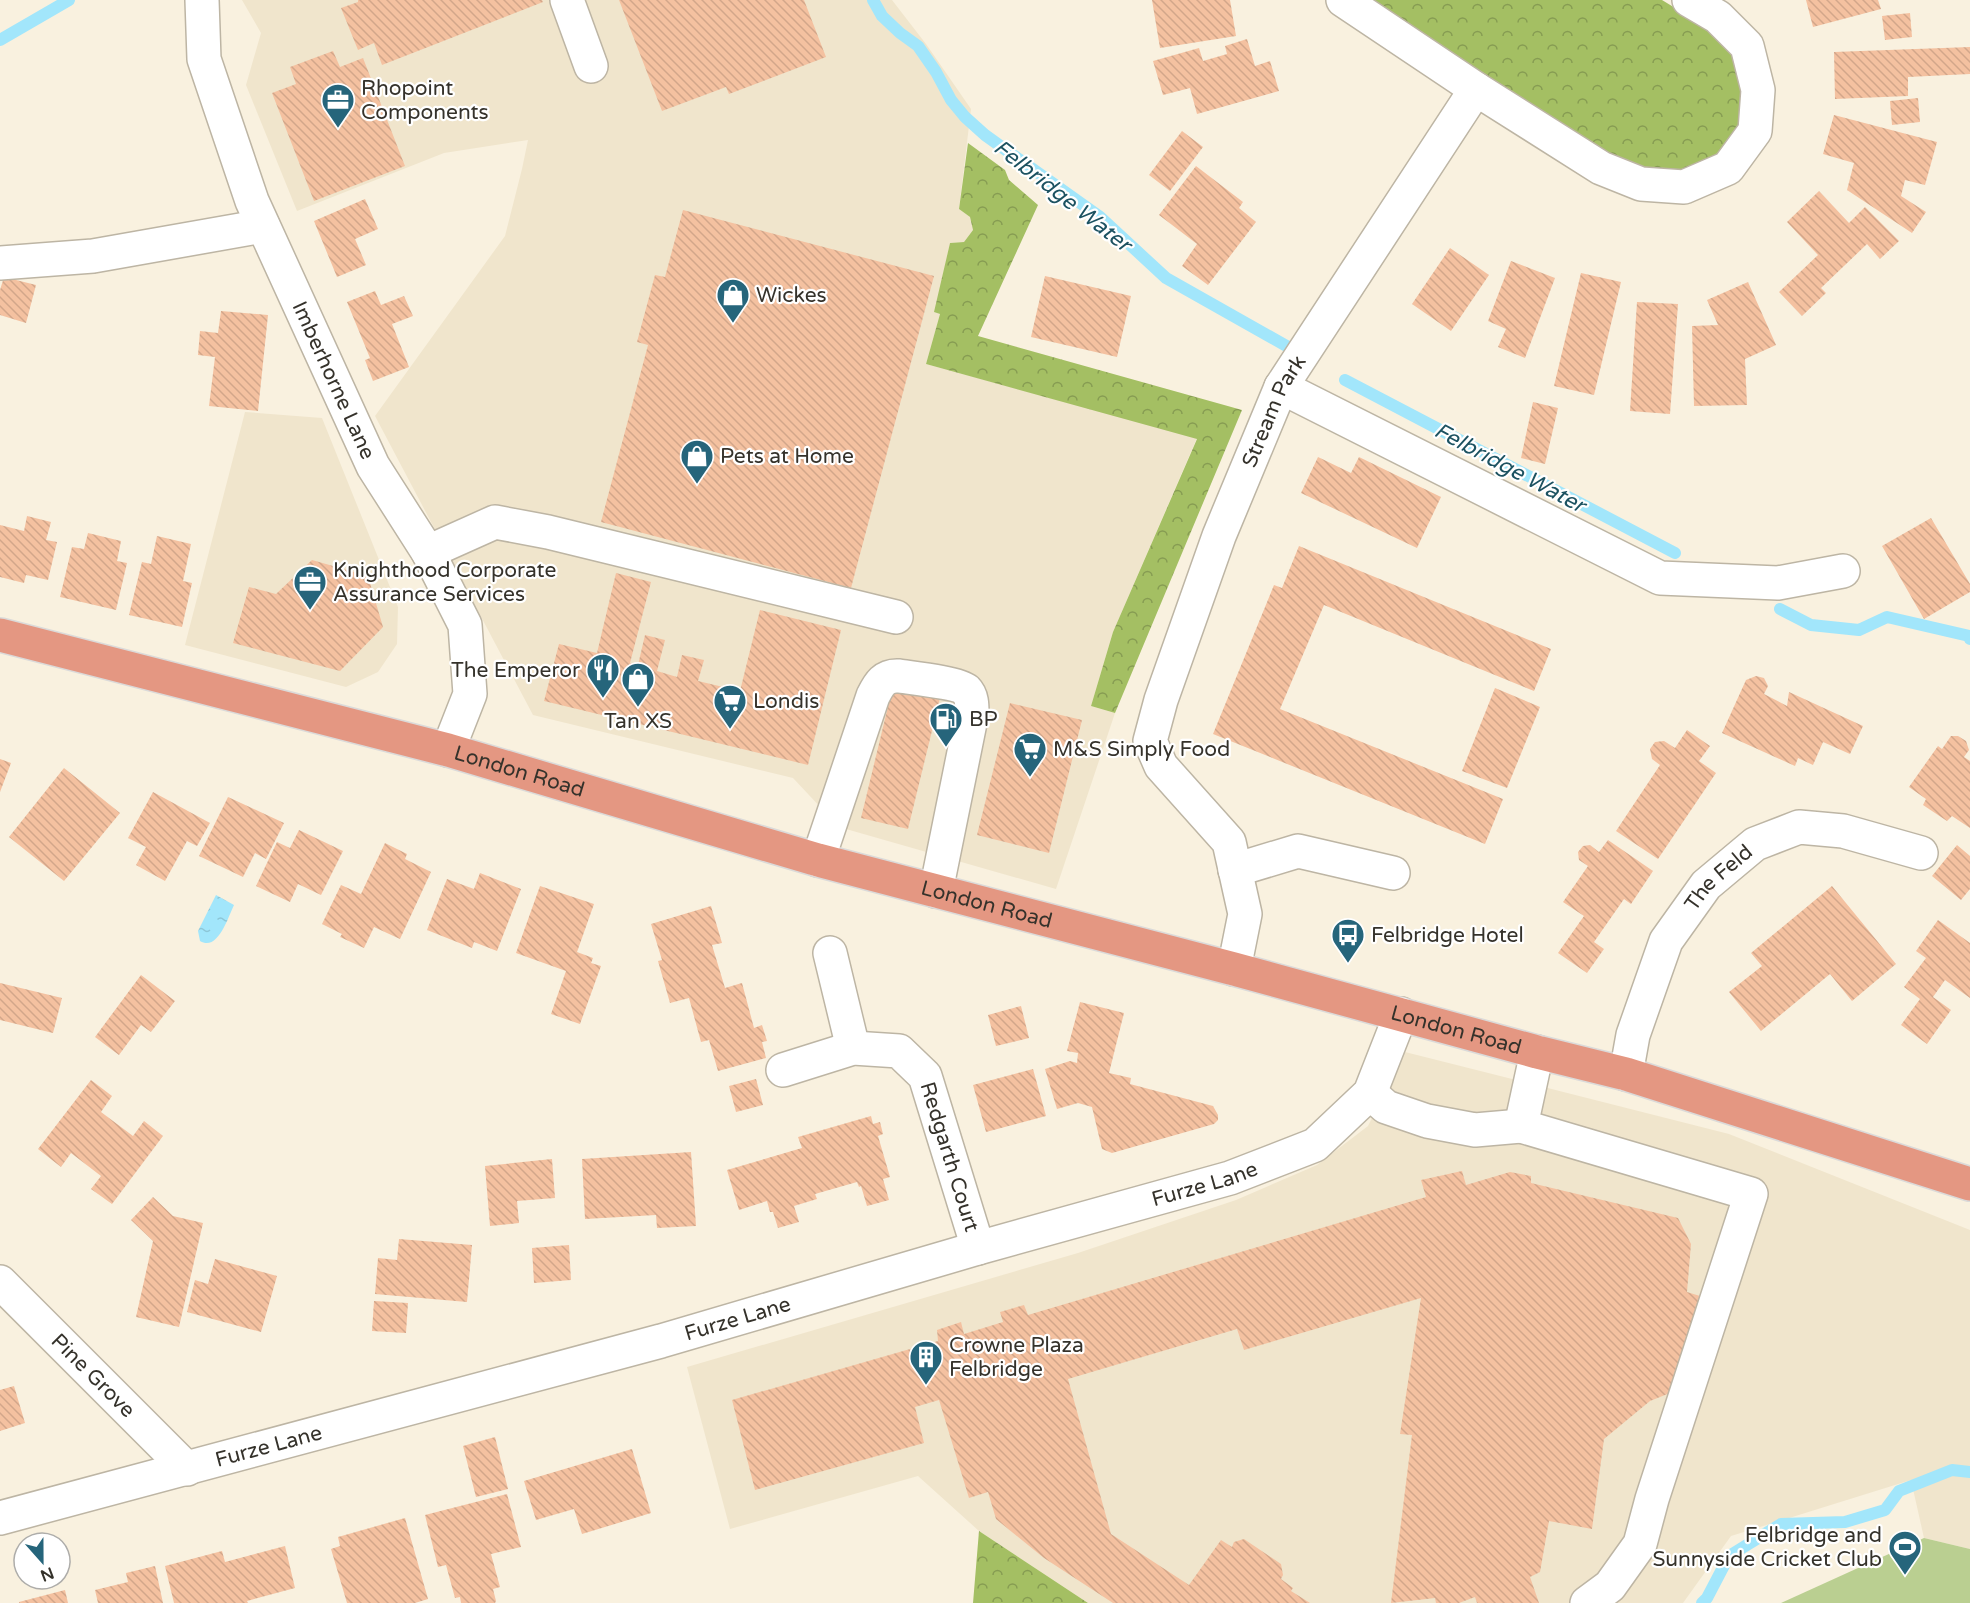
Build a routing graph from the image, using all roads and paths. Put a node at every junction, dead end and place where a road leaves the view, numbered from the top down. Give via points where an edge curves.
1 (202, 0) edge
2 (567, 0) edge
3 (1343, 0) edge
4 (1689, 0) edge
5 (591, 66) dead end
6 (1476, 89) junction
7 (263, 226) junction
8 (0, 263) edge
9 (1281, 387) junction
10 (428, 552) junction
11 (1843, 572) dead end
12 (896, 617) dead end
13 (0, 635) edge
14 (448, 750) junction
15 (1921, 853) dead end
16 (818, 860) junction
17 (1235, 870) junction
18 (1393, 873) dead end
19 (936, 891) junction
20 (830, 954) dead end
21 (1234, 969) junction
22 (1401, 1014) junction
23 (853, 1048) junction
24 (1537, 1052) junction
25 (783, 1070) dead end
26 (1626, 1074) junction
27 (1370, 1093) junction
28 (1521, 1125) junction
29 (1970, 1184) edge
30 (978, 1248) junction
31 (0, 1282) edge
32 (187, 1469) junction
33 (0, 1518) edge
34 (1587, 1603) edge

1 - 7 street, Imberhorne Lane via 204,58
2 - 5 street
3 - 6 street
4 - 6 street via 1718,17 1747,46 1758,90 1755,131 1728,168 1684,187 1641,184 1601,168
6 - 9 street, Stream Park
7 - 8 street via 93,256
7 - 10 street, Imberhorne Lane via 373,466
9 - 11 street via 1660,578 1778,583
9 - 17 street, Stream Park via 1219,536 1150,741 1161,766 1229,842
10 - 12 street via 495,522
10 - 14 street, Imberhorne Lane via 465,624 470,694
13 - 14 highway, London Road
14 - 16 highway, London Road
15 - 26 street, The Feld via 1843,831 1799,828 1755,844 1706,885 1666,941 1633,1035
16 - 19 highway, London Road
16 - 19 street via 880,683 891,676 957,686 967,690 972,713
17 - 18 street via 1298,851
17 - 21 street via 1245,914
19 - 21 highway, London Road
20 - 23 street
21 - 22 highway, London Road
22 - 24 highway, London Road
22 - 27 street, Furze Lane
23 - 25 street, Redgarth Court
23 - 30 street, Redgarth Court via 898,1051 925,1076
24 - 26 highway, London Road
24 - 28 street
26 - 29 highway, London Road
27 - 28 street via 1386,1107 1427,1121 1475,1130
27 - 30 street, Furze Lane via 1315,1145 1230,1178
28 - 34 street via 1751,1194 1640,1544 1610,1586
30 - 32 street, Furze Lane via 662,1341
31 - 32 street, Pine Grove
32 - 33 street, Furze Lane

